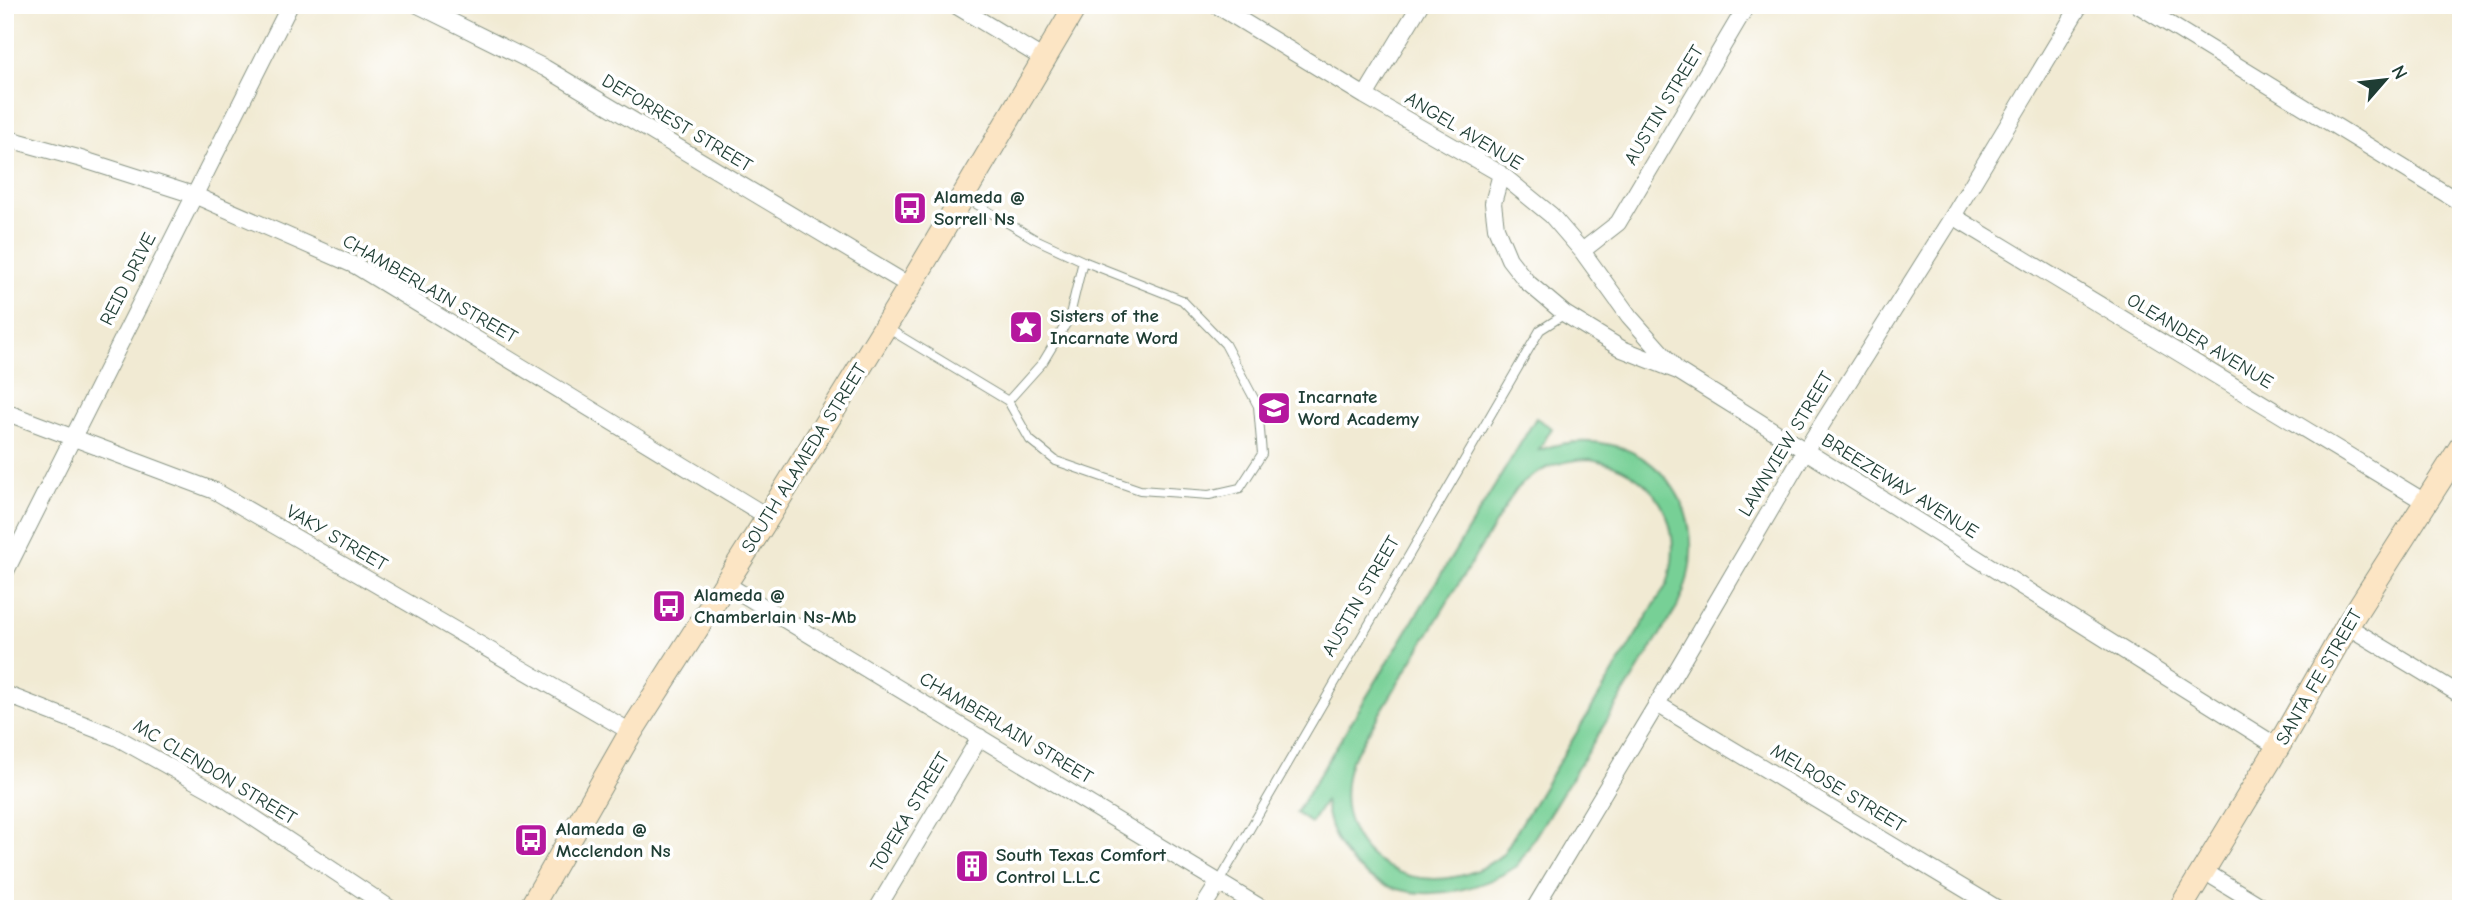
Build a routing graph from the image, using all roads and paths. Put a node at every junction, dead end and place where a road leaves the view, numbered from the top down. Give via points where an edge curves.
1 (290, 5) edge
2 (418, 5) edge
3 (955, 5) edge
4 (1076, 5) edge
5 (1216, 5) edge
6 (1420, 5) edge
7 (1747, 5) edge
8 (2080, 5) edge
9 (2138, 5) edge
10 (1044, 59) junction
11 (1365, 96) junction
12 (5, 138) edge
13 (1501, 174) junction
14 (194, 195) junction
15 (963, 196) junction
16 (2461, 203) edge
17 (1953, 216) junction
18 (1582, 251) junction
19 (1083, 261) junction
20 (909, 286) junction
21 (1565, 313) junction
22 (885, 327) junction
23 (1678, 371) junction
24 (1008, 401) junction
25 (5, 412) edge
26 (72, 436) junction
27 (2461, 447) edge
28 (1805, 451) junction
29 (2425, 502) junction
30 (768, 517) junction
31 (5, 573) edge
32 (726, 584) junction
33 (2347, 626) junction
34 (5, 694) edge
35 (2461, 695) edge
36 (1657, 704) junction
37 (631, 732) junction
38 (980, 737) junction
39 (2278, 747) junction
40 (2202, 870) junction
41 (1219, 882) junction
42 (391, 909) edge
43 (530, 909) edge
44 (877, 909) edge
45 (1202, 909) edge
46 (1263, 909) edge
47 (1534, 909) edge
48 (1997, 909) edge
49 (2180, 909) edge
50 (2266, 909) edge

1 - 14 street, REID DRIVE
2 - 20 street, DEFORREST STREET via 545,68
3 - 10 street
4 - 10 main road, SOUTH ALAMEDA STREET
5 - 11 street, ANGEL AVENUE
6 - 11 street
7 - 18 street, AUSTIN STREET via 1618,223
8 - 17 street, LAWNVIEW STREET
9 - 16 street
10 - 15 main road, SOUTH ALAMEDA STREET
11 - 13 street, ANGEL AVENUE
12 - 14 street, CHAMBERLAIN STREET
13 - 18 street, ANGEL AVENUE via 1551,215
13 - 21 street, BREEZEWAY AVENUE via 1493,203 1496,228 1509,259 1527,282
14 - 26 street, REID DRIVE
14 - 30 street, CHAMBERLAIN STREET via 356,267
15 - 19 lane
15 - 20 main road, SOUTH ALAMEDA STREET
17 - 28 street, LAWNVIEW STREET
17 - 29 street, OLEANDER AVENUE
18 - 23 street, ANGEL AVENUE via 1629,316
19 - 24 lane via 1069,319 1043,362
19 - 24 lane via 1182,300 1225,344 1258,406 1262,454 1240,488 1209,495 1140,490 1056,461 1030,440
20 - 22 main road, SOUTH ALAMEDA STREET
21 - 23 street, BREEZEWAY AVENUE via 1622,349
21 - 41 lane, AUSTIN STREET via 1540,330
22 - 24 lane
22 - 30 main road, SOUTH ALAMEDA STREET
23 - 28 street, BREEZEWAY AVENUE
25 - 26 street, VAKY STREET
26 - 31 street, REID DRIVE
26 - 37 street, VAKY STREET via 215,491
27 - 29 main road, SANTA FE STREET
28 - 36 street, LAWNVIEW STREET
28 - 39 street, BREEZEWAY AVENUE
29 - 33 main road, SANTA FE STREET
30 - 32 main road, SOUTH ALAMEDA STREET
32 - 37 main road, SOUTH ALAMEDA STREET
32 - 38 street, CHAMBERLAIN STREET
33 - 35 street
33 - 39 main road, SANTA FE STREET
34 - 42 street, MC CLENDON STREET via 116,737 207,787
36 - 47 street, LAWNVIEW STREET
36 - 48 street, MELROSE STREET
37 - 43 main road, SOUTH ALAMEDA STREET
38 - 41 street, CHAMBERLAIN STREET
38 - 44 street, TOPEKA STREET
39 - 40 main road, SANTA FE STREET
40 - 49 main road, SANTA FE STREET
40 - 50 street
41 - 45 street, AUSTIN STREET
41 - 46 street, CHAMBERLAIN STREET

